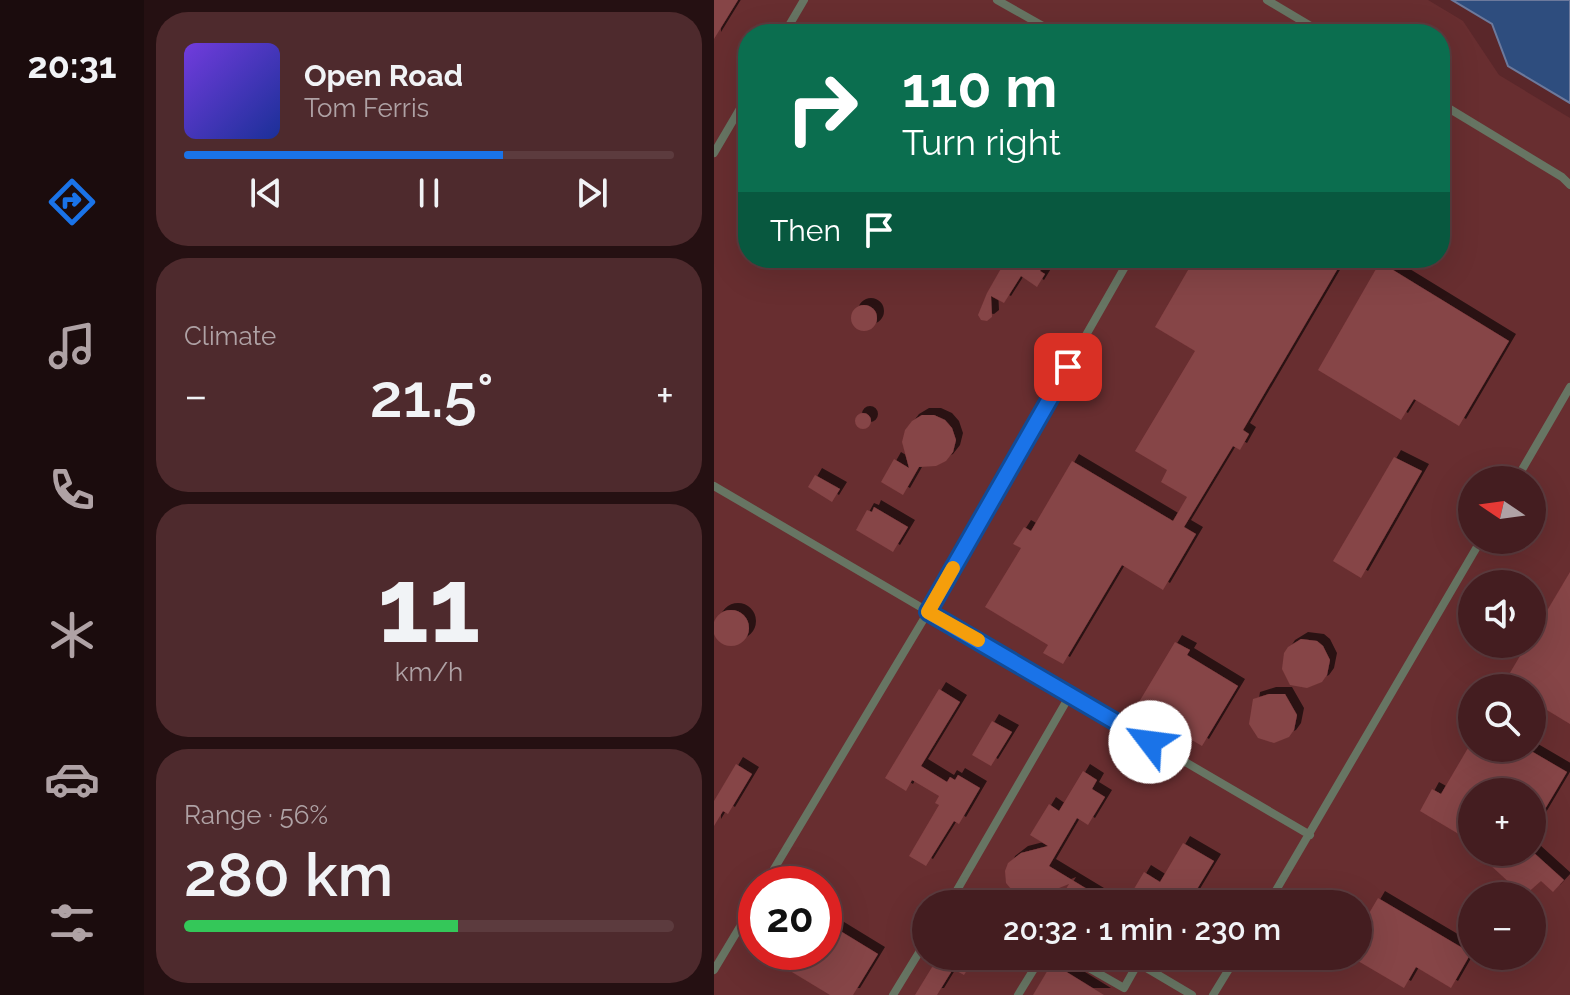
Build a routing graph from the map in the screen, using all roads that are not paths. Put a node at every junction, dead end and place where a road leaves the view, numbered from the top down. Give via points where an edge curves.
1 (804, 0) edge
2 (997, 0) edge
3 (1267, 0) edge
4 (790, 24) edge
5 (1039, 24) edge
6 (1307, 24) edge
7 (1450, 109) edge
8 (738, 112) edge
9 (714, 153) edge
10 (1570, 185) edge
11 (1124, 268) edge
12 (1570, 387) edge
13 (1524, 466) edge
14 (714, 486) edge
15 (1473, 554) edge
16 (928, 612) junction
17 (1070, 695) junction
18 (1310, 835) junction
19 (776, 866) edge
20 (957, 890) edge
21 (1277, 890) edge
22 (738, 930) edge
23 (912, 964) edge
24 (714, 970) edge
25 (1033, 970) edge
26 (1092, 970) edge
27 (1134, 970) edge
28 (1150, 970) edge
29 (1228, 970) edge
30 (893, 995) edge
31 (1018, 995) edge
32 (1192, 995) edge
33 (1213, 995) edge

1 - 4 lane
2 - 5 lane
3 - 6 lane
7 - 10 lane
8 - 9 lane
11 - 16 lane
12 - 13 lane
14 - 16 lane
15 - 18 lane
16 - 17 lane
16 - 19 lane
17 - 18 lane
17 - 20 lane
18 - 21 lane
22 - 24 lane
23 - 30 lane
25 - 31 lane
26 - 27 lane via 1124,988
28 - 32 lane
29 - 33 lane

